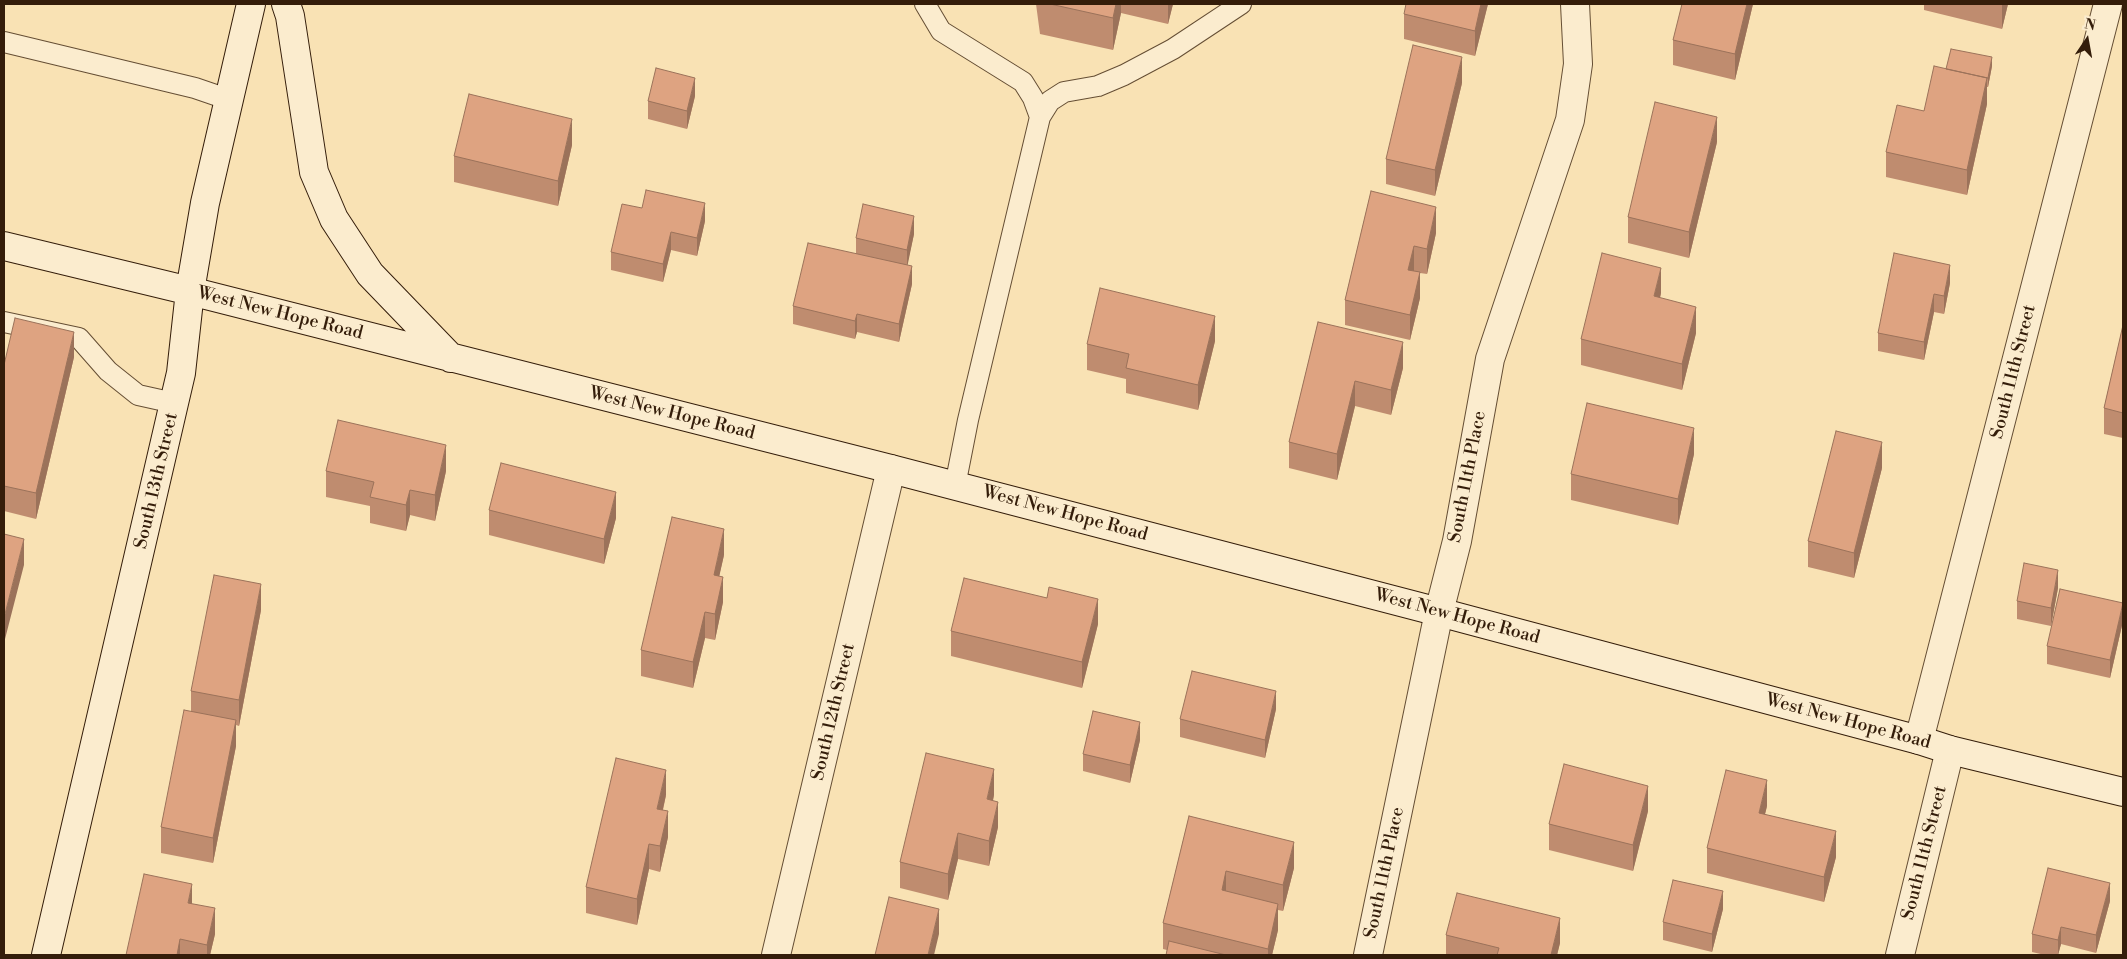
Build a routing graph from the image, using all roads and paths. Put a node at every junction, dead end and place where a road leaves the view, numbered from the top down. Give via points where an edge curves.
1 (251, 4) edge
2 (286, 4) edge
3 (924, 4) edge
4 (1242, 4) edge
5 (1575, 4) edge
6 (2108, 4) edge
7 (4, 42) edge
8 (230, 100) junction
9 (1040, 117) junction
10 (4, 246) edge
11 (190, 291) junction
12 (4, 322) edge
13 (451, 358) junction
14 (174, 403) junction
15 (891, 469) junction
16 (955, 486) junction
17 (1439, 612) junction
18 (1919, 740) junction
19 (1950, 750) junction
20 (2123, 792) edge
21 (46, 955) edge
22 (776, 955) edge
23 (1368, 955) edge
24 (1900, 955) edge

1 - 8 street, South 13th Street
2 - 13 street via 314,172 331,212 370,274
3 - 9 lane via 941,31 1022,82
4 - 9 lane via 1174,49 1124,76 1098,86 1064,92 1050,101
5 - 17 street, South 11th Place via 1578,64 1570,120 1490,359 1457,541
6 - 18 street, South 11th Street
7 - 8 lane via 194,88
8 - 11 street, South 13th Street
9 - 16 lane
10 - 11 street, West New Hope Road
11 - 13 street, West New Hope Road
11 - 14 street, South 13th Street via 181,373
12 - 14 lane via 79,338 108,371 138,395
13 - 15 street, West New Hope Road
14 - 21 street, South 13th Street
15 - 16 street, West New Hope Road
15 - 22 street, South 12th Street
16 - 17 street, West New Hope Road
17 - 18 street, West New Hope Road
17 - 23 street, South 11th Place
18 - 19 street, West New Hope Road
19 - 20 street, West New Hope Road
19 - 24 street, South 11th Street

